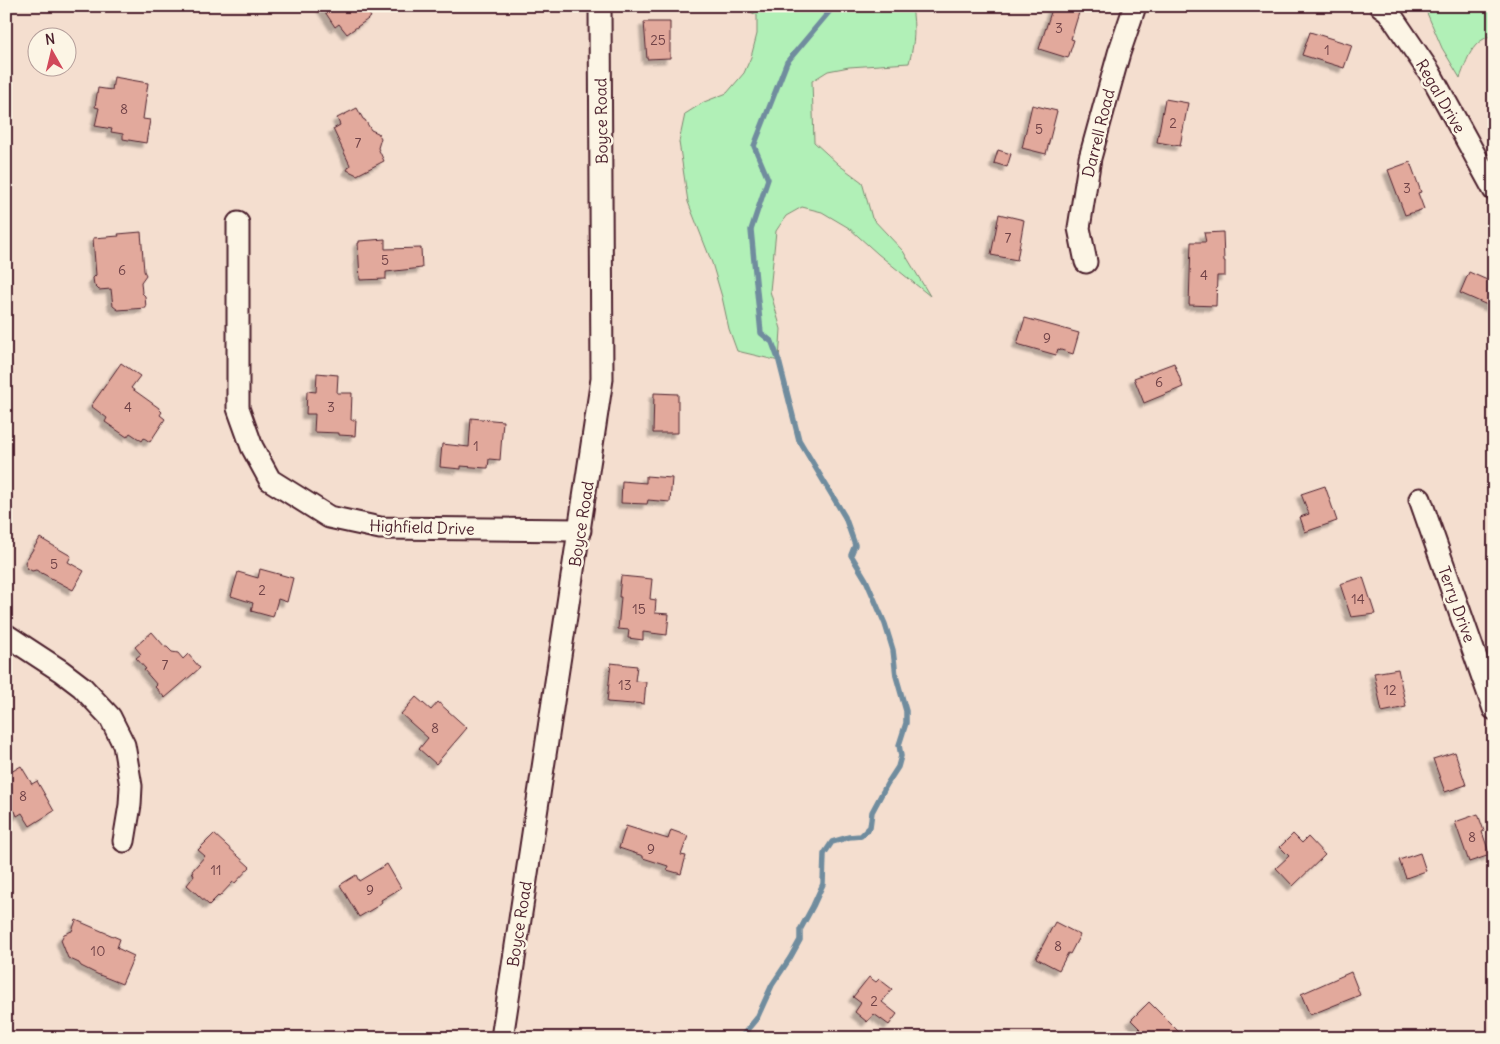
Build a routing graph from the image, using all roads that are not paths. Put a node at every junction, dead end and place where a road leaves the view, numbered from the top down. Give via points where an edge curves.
1 (600, 6) edge
2 (1134, 6) edge
3 (1381, 6) edge
4 (1494, 190) edge
5 (238, 223) dead end
6 (1086, 262) dead end
7 (1420, 499) dead end
8 (580, 530) junction
9 (6, 635) edge
10 (1494, 709) edge
11 (124, 841) dead end
12 (502, 1038) edge

1 - 8 street, Boyce Road via 602,379
2 - 6 street, Darrell Road via 1090,158 1079,228
3 - 4 street, Regal Drive via 1388,11 1430,73
5 - 8 street, Highfield Drive via 238,408 252,447 270,480 329,517 380,528
7 - 10 street, Terry Drive
8 - 12 street, Boyce Road
9 - 11 street via 82,687 110,717 124,745 132,786

